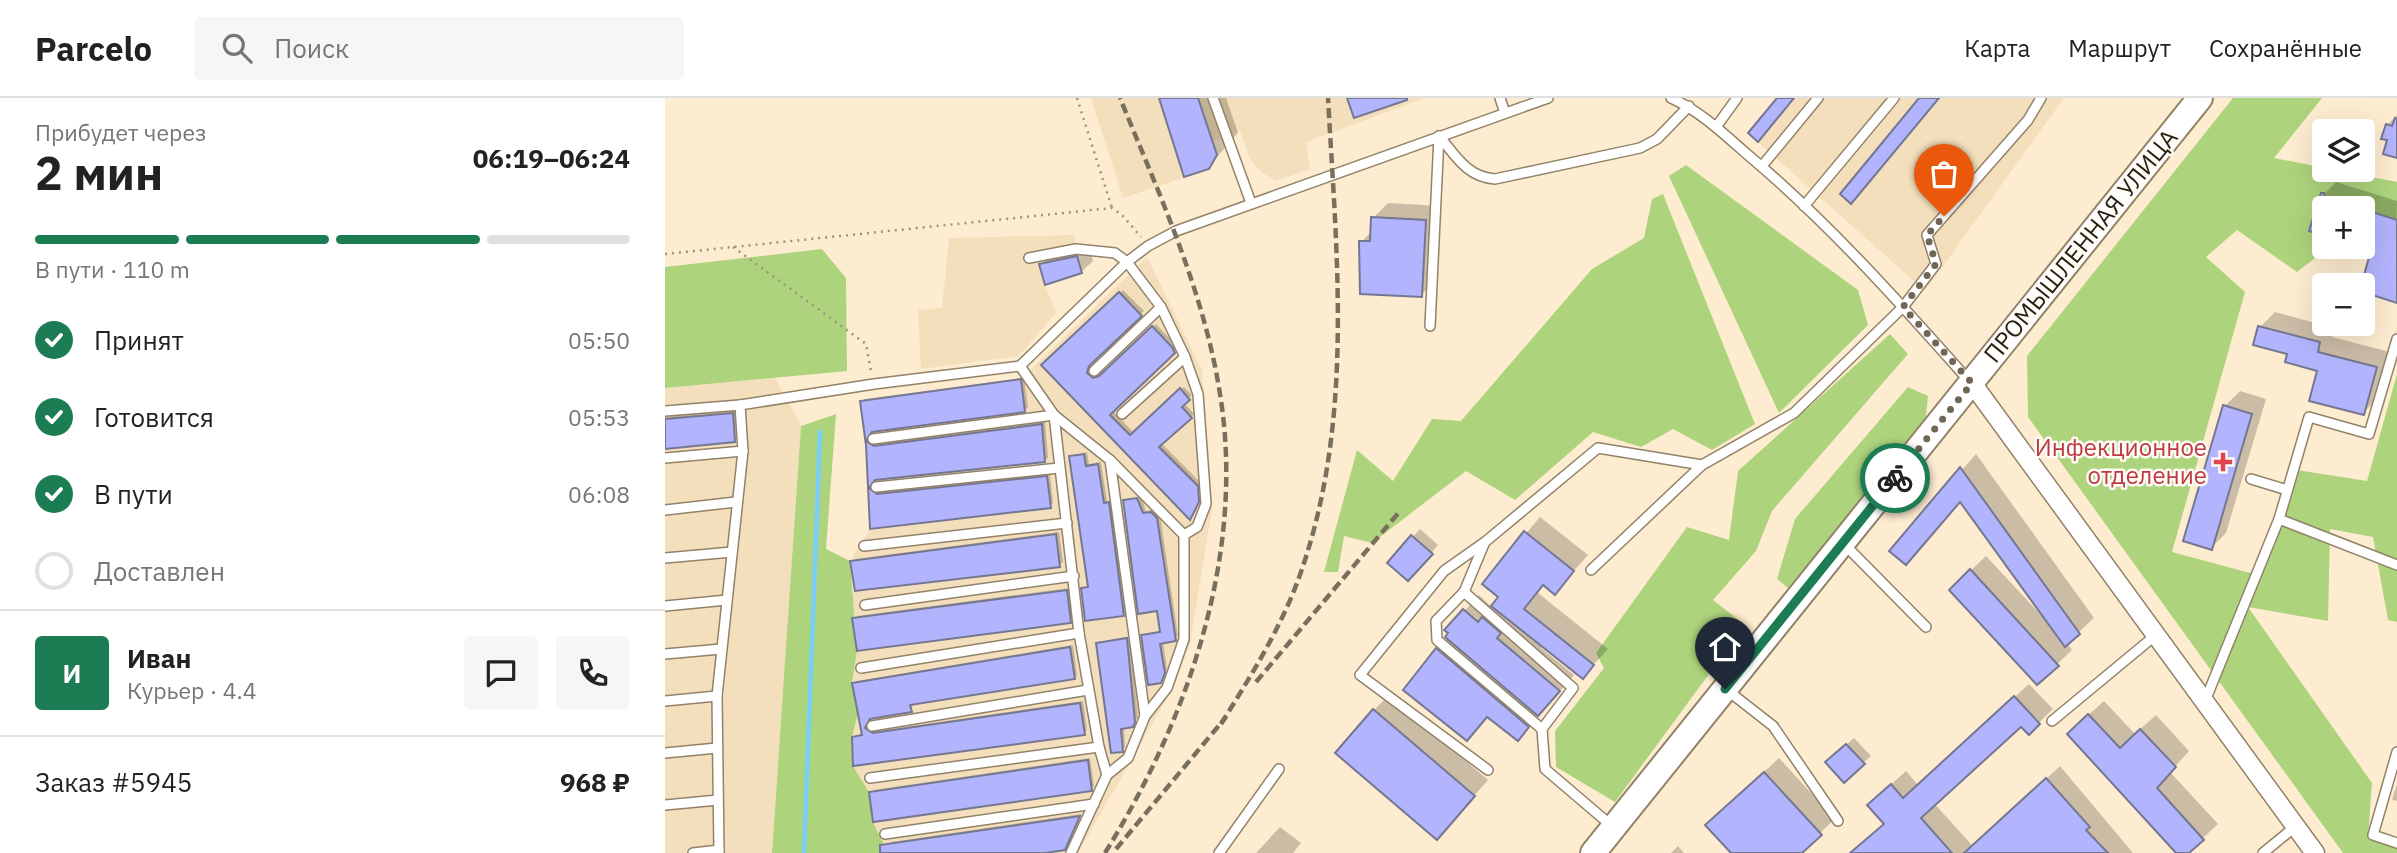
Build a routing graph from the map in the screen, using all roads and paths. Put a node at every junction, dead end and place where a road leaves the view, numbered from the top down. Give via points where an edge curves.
1 (1077, 98) edge
2 (1213, 98) edge
3 (1500, 98) edge
4 (1548, 98) edge
5 (1671, 98) edge
6 (1737, 98) edge
7 (1818, 98) edge
8 (1894, 98) edge
9 (2041, 98) edge
10 (2200, 98) edge
11 (1689, 106) junction
12 (1505, 113) junction
13 (1716, 127) junction
14 (1439, 136) junction
15 (1762, 166) junction
16 (1251, 204) junction
17 (1804, 206) junction
18 (1112, 208) junction
19 (1148, 246) junction
20 (733, 247) junction
21 (665, 254) edge
22 (1029, 258) dead end
23 (1127, 262) junction
24 (1161, 307) junction
25 (1903, 307) junction
26 (1430, 326) dead end
27 (2397, 339) edge
28 (1185, 357) junction
29 (1020, 366) junction
30 (1094, 371) dead end
31 (1972, 383) junction
32 (874, 384) junction
33 (740, 405) junction
34 (665, 411) edge
35 (1122, 414) dead end
36 (1054, 415) junction
37 (873, 439) dead end
38 (743, 451) junction
39 (665, 458) edge
40 (1110, 460) junction
41 (1702, 465) junction
42 (1059, 468) junction
43 (2251, 479) dead end
44 (876, 487) dead end
45 (2287, 491) junction
46 (736, 502) junction
47 (665, 510) edge
48 (2279, 519) junction
49 (1067, 523) junction
50 (1184, 535) junction
51 (1485, 542) junction
52 (1842, 543) junction
53 (864, 546) dead end
54 (731, 552) junction
55 (665, 558) edge
56 (2397, 565) edge
57 (1591, 570) dead end
58 (1074, 576) junction
59 (1464, 592) junction
60 (727, 600) junction
61 (865, 605) dead end
62 (665, 606) edge
63 (1926, 627) dead end
64 (1079, 633) junction
65 (2157, 634) junction
66 (721, 649) junction
67 (665, 654) edge
68 (861, 668) dead end
69 (1725, 689) junction
70 (1089, 690) junction
71 (717, 696) junction
72 (665, 701) edge
73 (2205, 701) junction
74 (1145, 716) junction
75 (2052, 721) dead end
76 (872, 726) dead end
77 (1542, 729) junction
78 (1099, 747) junction
79 (717, 748) junction
80 (2397, 752) edge
81 (665, 753) edge
82 (1279, 769) dead end
83 (1488, 770) dead end
84 (1107, 775) junction
85 (870, 778) dead end
86 (718, 800) junction
87 (1094, 804) junction
88 (665, 805) edge
89 (1838, 821) dead end
90 (2295, 826) junction
91 (885, 834) dead end
92 (1605, 842) edge
93 (2397, 843) edge
94 (719, 852) edge
95 (693, 853) edge
96 (1071, 853) edge
97 (1219, 853) edge
98 (2263, 853) edge
99 (2315, 853) edge

1 - 18 path
2 - 16 lane
3 - 12 lane
4 - 12 lane
5 - 11 lane
6 - 13 lane
7 - 15 lane
8 - 17 lane
9 - 25 lane via 2028,120 1927,235 1936,264
10 - 31 street, ПРОМЫШЛЕННАЯ УЛИЦА
11 - 13 lane
11 - 14 lane via 1657,139 1640,148 1495,179 1468,170
12 - 14 lane
13 - 15 lane
14 - 16 lane
14 - 26 lane
15 - 17 lane
16 - 19 lane
17 - 25 lane
18 - 19 path
18 - 20 path
19 - 23 lane
20 - 21 path
20 - 32 path via 866,345
22 - 23 lane via 1100,249
23 - 24 lane
23 - 29 lane
24 - 28 lane
24 - 30 lane
25 - 31 lane
25 - 41 lane via 1794,413
27 - 45 lane via 2369,434 2309,417
28 - 35 lane
28 - 50 lane via 1198,394 1206,503 1197,527
29 - 32 lane
29 - 36 lane
31 - 52 street, ПРОМЫШЛЕННАЯ УЛИЦА
31 - 65 street
32 - 33 lane
33 - 34 lane
33 - 38 lane
36 - 37 lane
36 - 40 lane
36 - 42 lane
38 - 39 lane
38 - 46 lane
40 - 50 lane
40 - 74 lane
41 - 51 lane via 1598,448
41 - 57 lane
42 - 44 lane
42 - 49 lane
43 - 45 lane
45 - 48 lane
46 - 47 lane
46 - 54 lane
48 - 56 lane
48 - 73 lane
49 - 53 lane
49 - 58 lane
50 - 74 lane via 1184,639 1167,688
51 - 59 lane
51 - 83 lane via 1444,571 1360,675
52 - 63 lane
52 - 69 street, ПРОМЫШЛЕННАЯ УЛИЦА
54 - 55 lane
54 - 60 lane
58 - 61 lane
58 - 64 lane
59 - 77 lane via 1573,688
59 - 77 lane via 1436,621 1437,640
60 - 62 lane
60 - 66 lane
64 - 68 lane
64 - 70 lane
65 - 73 street
65 - 75 lane
66 - 67 lane
66 - 71 lane
69 - 89 lane via 1773,726
69 - 92 street, ПРОМЫШЛЕННАЯ УЛИЦА
70 - 76 lane
70 - 78 lane
71 - 72 lane
71 - 79 lane
73 - 90 street
74 - 84 lane via 1128,758
77 - 92 lane via 1545,769
78 - 84 lane
78 - 85 lane
79 - 81 lane
79 - 86 lane
80 - 93 lane via 2373,835
82 - 97 lane
84 - 87 lane
86 - 88 lane
86 - 94 lane
87 - 91 lane
87 - 96 lane
90 - 98 lane
90 - 99 street
94 - 95 lane

